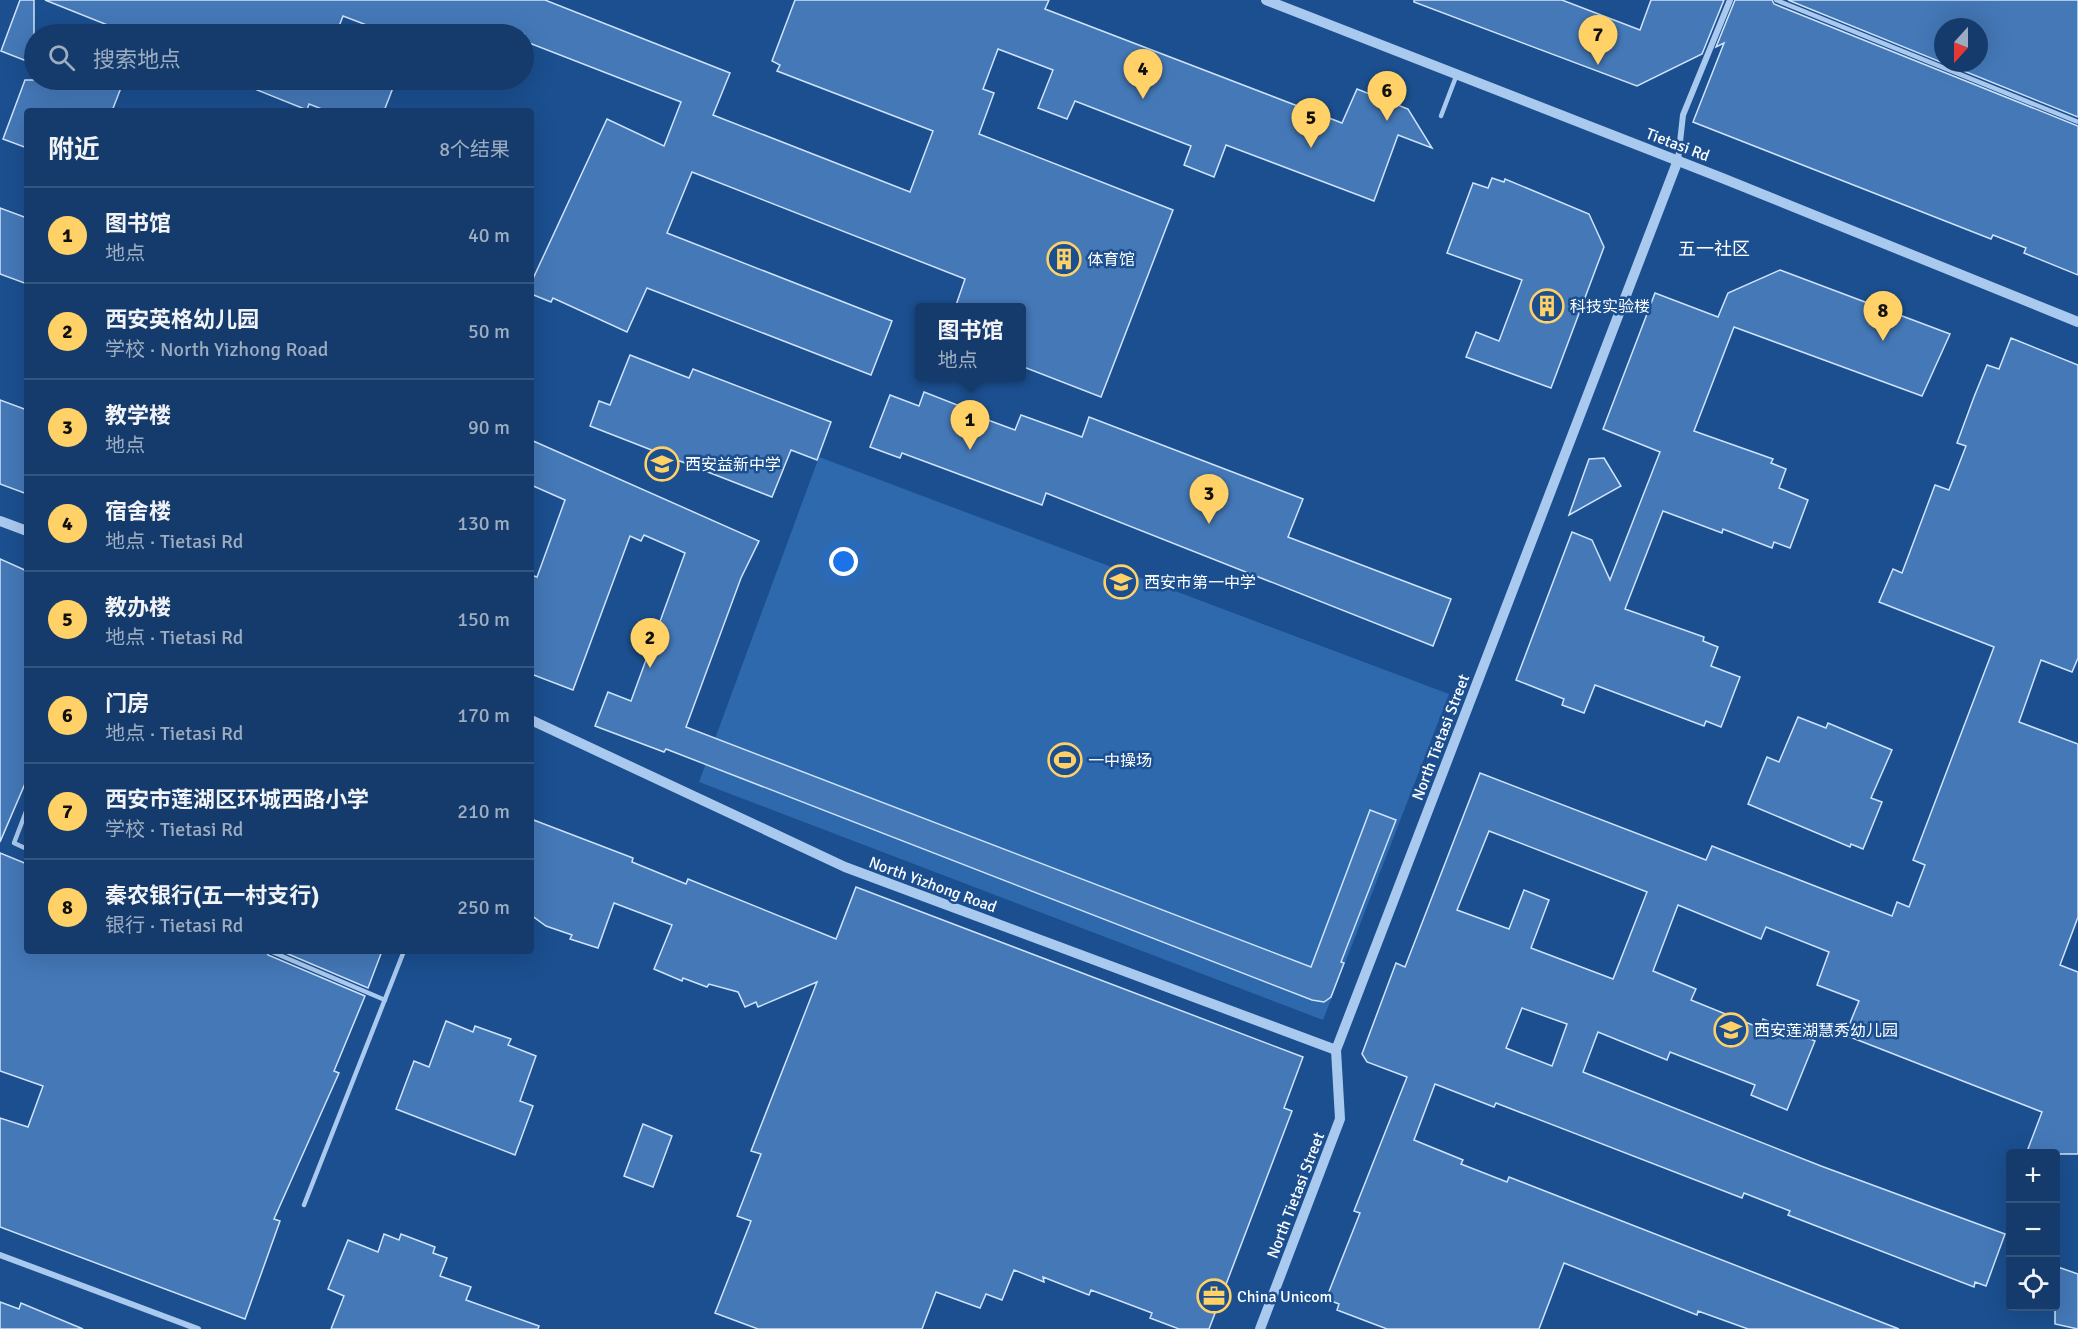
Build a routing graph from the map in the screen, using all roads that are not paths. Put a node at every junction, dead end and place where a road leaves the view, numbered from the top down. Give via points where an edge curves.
1 (1266, 0) edge
2 (1730, 0) edge
3 (1776, 0) edge
4 (1457, 74) junction
5 (1441, 116) dead end
6 (2078, 122) edge
7 (1678, 160) junction
8 (2078, 322) edge
9 (0, 521) edge
10 (24, 530) edge
11 (534, 721) edge
12 (24, 818) edge
13 (24, 848) edge
14 (277, 954) edge
15 (403, 954) edge
16 (385, 1000) junction
17 (1336, 1050) junction
18 (304, 1205) dead end
19 (0, 1255) edge
20 (198, 1329) edge
21 (1260, 1329) edge

1 - 4 street, Tietasi Rd
2 - 7 street via 1683,115
3 - 6 lane
4 - 5 lane
4 - 7 street, Tietasi Rd
7 - 8 street, Tietasi Rd
7 - 17 street, North Tietasi Street
9 - 10 street
11 - 17 street, North Yizhong Road via 845,867
12 - 13 lane via 14,843
14 - 16 lane
15 - 16 lane
16 - 18 lane
17 - 21 street, North Tietasi Street via 1340,1119
19 - 20 street

